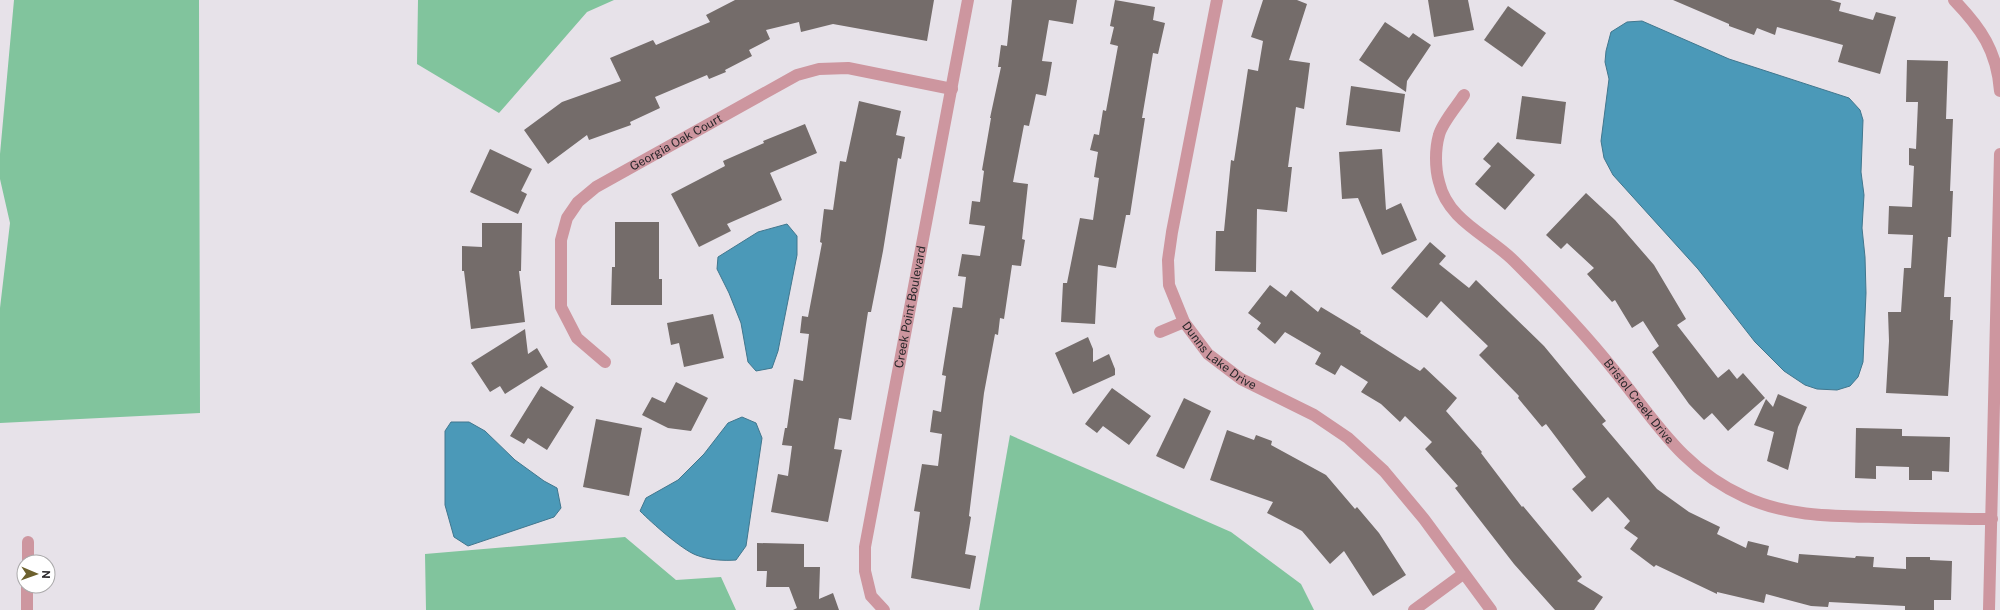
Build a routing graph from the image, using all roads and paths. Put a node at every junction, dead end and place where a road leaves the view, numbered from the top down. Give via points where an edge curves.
1 (968, 0) edge
2 (1217, 0) edge
3 (1954, 0) edge
4 (952, 89) junction
5 (2000, 91) edge
6 (1464, 95) dead end
7 (2000, 154) edge
8 (1184, 322) junction
9 (1160, 332) dead end
10 (605, 362) dead end
11 (1992, 519) junction
12 (28, 542) dead end
13 (28, 554) edge
14 (1463, 574) junction
15 (27, 594) edge
16 (27, 610) edge
17 (884, 610) edge
18 (1414, 610) edge
19 (1491, 610) edge
20 (1989, 610) edge

1 - 4 street, Creek Point Boulevard
2 - 8 street, Dunns Lake Drive via 1168,260 1169,285
3 - 5 street via 1974,20 1988,45 1999,75
4 - 10 street, Georgia Oak Court via 848,68 819,69 797,75 596,187 578,202 567,218 561,240 561,307 577,338
4 - 17 street, Creek Point Boulevard via 865,547 864,571 871,596
6 - 11 street, Bristol Creek Drive via 1439,134 1439,183 1451,208 1470,228 1509,257 1566,313 1614,370 1659,430 1684,457 1711,480 1745,498 1778,510 1822,516
7 - 11 street
8 - 9 street
8 - 14 street, Dunns Lake Drive via 1208,354 1241,379 1314,415 1348,438 1379,466 1424,519
11 - 20 street
12 - 13 street
14 - 18 street
14 - 19 street, Dunns Lake Drive
15 - 16 street

